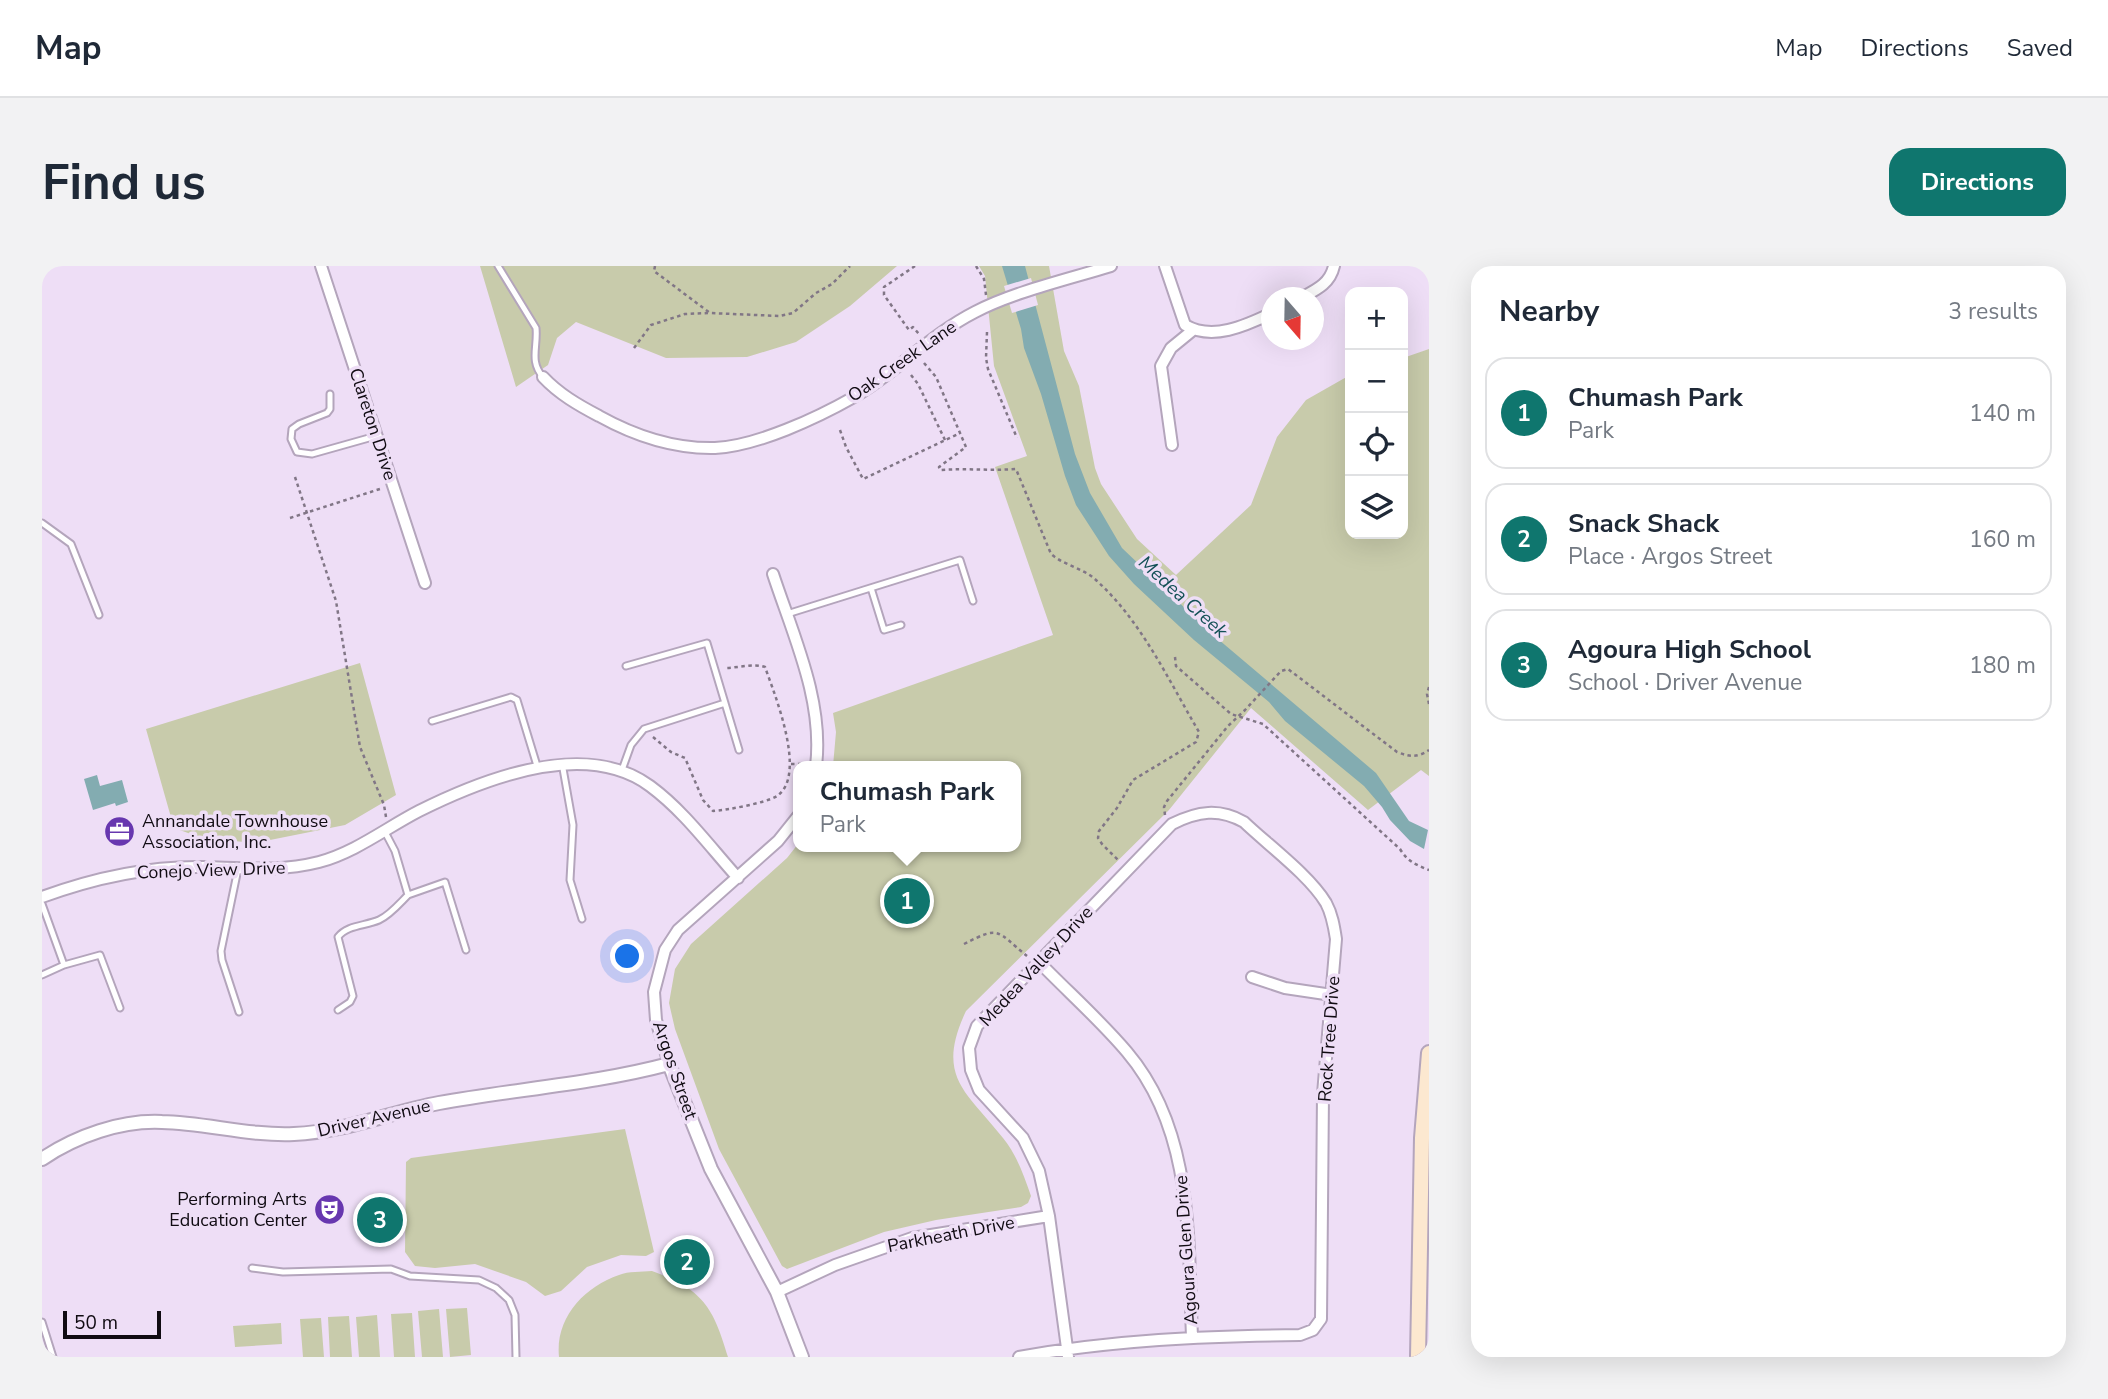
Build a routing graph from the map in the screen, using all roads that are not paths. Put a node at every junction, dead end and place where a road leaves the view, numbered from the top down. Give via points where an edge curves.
1 (321, 266) edge
2 (498, 266) edge
3 (1111, 266) edge
4 (1165, 266) edge
5 (1334, 266) edge
6 (1320, 287) edge
7 (1261, 318) edge
8 (1193, 330) junction
9 (543, 377) joint
10 (330, 394) dead end
11 (376, 435) junction
12 (1172, 445) dead end
13 (42, 523) edge
14 (773, 574) dead end
15 (425, 583) dead end
16 (871, 587) junction
17 (973, 601) dead end
18 (786, 614) junction
19 (99, 615) dead end
20 (901, 625) dead end
21 (626, 666) dead end
22 (725, 703) junction
23 (432, 721) dead end
24 (739, 750) dead end
25 (817, 761) edge
26 (562, 763) junction
27 (538, 769) junction
28 (622, 770) junction
29 (1205, 811) joint
30 (793, 823) edge
31 (385, 832) junction
32 (238, 869) junction
33 (738, 878) junction
34 (408, 895) junction
35 (42, 897) edge
36 (42, 904) edge
37 (582, 919) dead end
38 (466, 950) dead end
39 (1038, 961) junction
40 (64, 965) junction
41 (42, 975) edge
42 (1252, 977) dead end
43 (1332, 995) junction
44 (120, 1008) dead end
45 (338, 1010) dead end
46 (239, 1013) dead end
47 (1429, 1053) edge
48 (669, 1064) junction
49 (1428, 1074) edge
50 (42, 1158) edge
51 (1049, 1216) junction
52 (252, 1268) dead end
53 (777, 1292) junction
54 (1424, 1311) edge
55 (42, 1322) edge
56 (1192, 1337) junction
57 (1068, 1353) edge
58 (53, 1357) edge
59 (516, 1357) edge
60 (802, 1357) edge
61 (1019, 1357) edge
62 (1418, 1357) edge

1 - 11 street, Clareton Drive
2 - 9 lane via 536,328 533,359
3 - 9 street, Oak Creek Lane via 989,300 855,397 806,422 716,448 664,443 625,430 573,402
4 - 8 street via 1185,324
5 - 6 street
7 - 8 street via 1226,331
8 - 12 street via 1171,348 1161,366
10 - 11 lane via 327,413 299,424 291,433 297,452 312,454
11 - 15 street, Clareton Drive
13 - 19 lane via 71,544
14 - 18 street
16 - 17 lane via 960,559
16 - 18 lane
16 - 20 lane via 884,630
18 - 25 street via 816,717
21 - 22 lane via 707,643
22 - 24 lane
22 - 28 lane via 644,729 631,745
23 - 27 lane via 511,697 517,700
26 - 27 street, Conejo View Drive
26 - 28 street, Conejo View Drive
26 - 37 lane via 573,825 570,880
27 - 31 street, Conejo View Drive via 453,794
28 - 33 street, Conejo View Drive via 668,800
29 - 39 street, Medea Valley Drive via 1172,824
29 - 43 street, Rock Tree Drive via 1244,822 1326,904 1336,939
30 - 33 street, Argos Street
31 - 32 street, Conejo View Drive via 321,862 279,870
31 - 34 lane
32 - 35 street, Conejo View Drive via 143,870
32 - 46 lane via 221,951
33 - 48 street, Argos Street via 678,930 665,950 654,992 656,1020
34 - 38 lane via 445,882
34 - 45 lane via 389,914 342,931 338,937 353,996
36 - 40 lane
39 - 51 street, Medea Valley Drive via 977,1026 969,1048 979,1090 1023,1138 1040,1171
39 - 56 street, Agoura Glen Drive via 1128,1053 1162,1112 1182,1171
40 - 41 lane
40 - 44 lane via 100,955
42 - 43 street
43 - 56 street, Rock Tree Drive via 1324,1094 1321,1319 1313,1330 1300,1335
47 - 49 main road
48 - 50 street, Driver Avenue via 600,1080 436,1104 333,1130 293,1134 161,1122 119,1125
48 - 53 street, Argos Street via 710,1169
49 - 54 main road via 1422,1138
51 - 53 street, Parkheath Drive via 912,1238 835,1265
51 - 57 street, Medea Valley Drive
52 - 59 lane via 283,1272 391,1269 410,1276 479,1280 509,1300 515,1315
53 - 60 street, Argos Street
54 - 62 main road
55 - 58 lane
56 - 57 street
57 - 61 street

